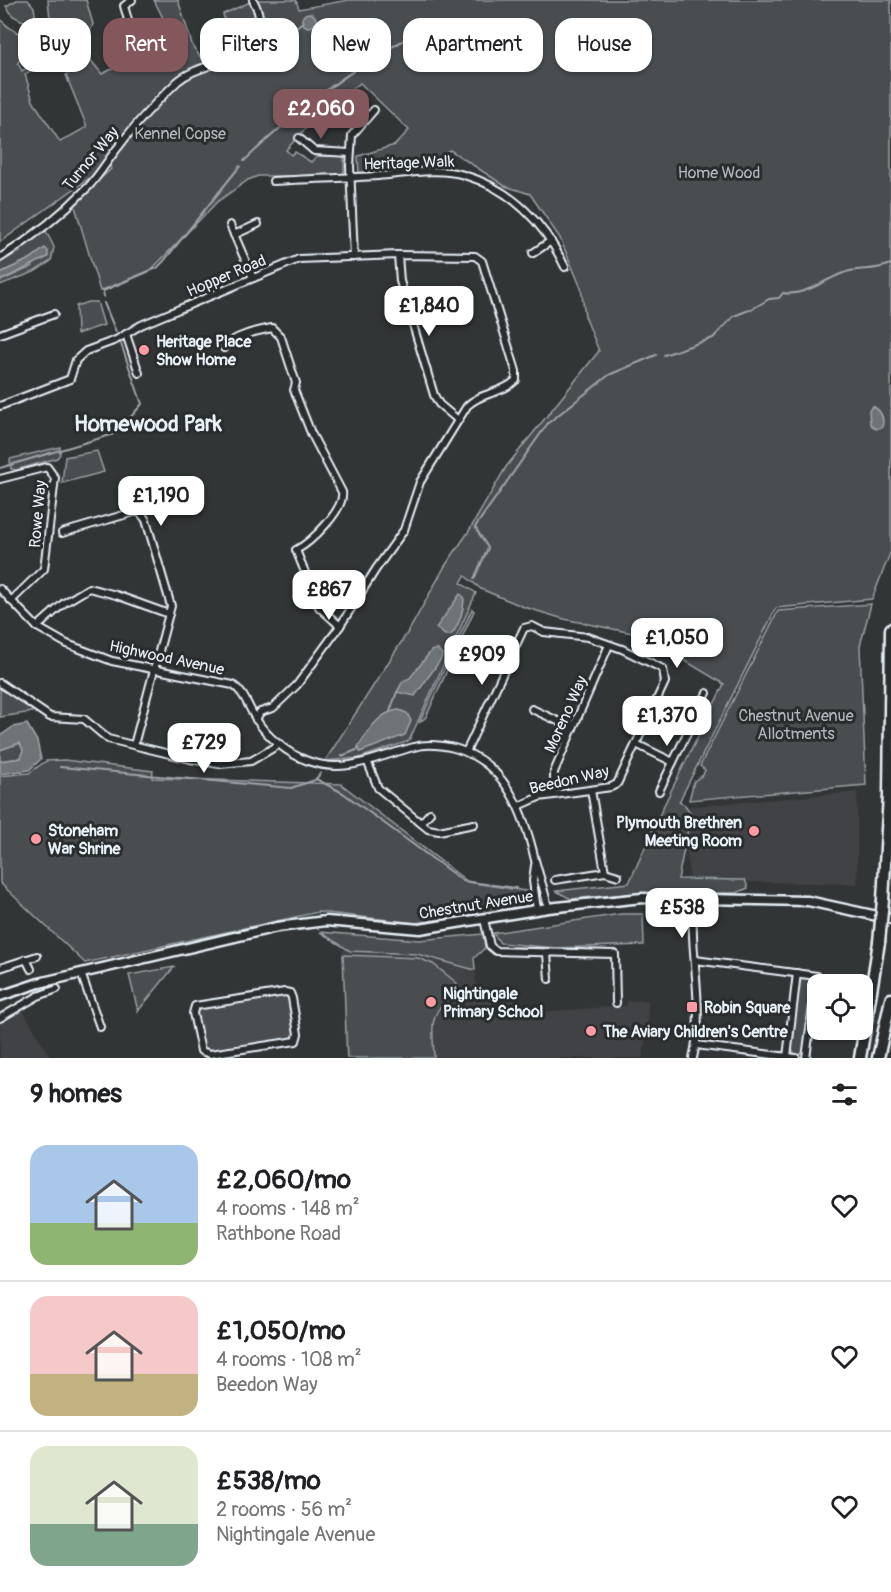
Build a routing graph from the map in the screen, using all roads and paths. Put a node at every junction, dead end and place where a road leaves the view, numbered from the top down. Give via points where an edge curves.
1 (118, 0) edge
2 (132, 0) edge
3 (253, 0) edge
4 (124, 6) junction
5 (129, 18) edge
6 (374, 110) dead end
7 (299, 138) dead end
8 (350, 153) junction
9 (352, 178) junction
10 (273, 181) dead end
11 (258, 224) dead end
12 (230, 225) dead end
13 (234, 235) junction
14 (551, 241) junction
15 (533, 253) dead end
16 (398, 255) junction
17 (354, 256) junction
18 (0, 258) edge
19 (565, 267) dead end
20 (253, 278) junction
21 (54, 314) dead end
22 (0, 334) edge
23 (126, 334) junction
24 (224, 348) dead end
25 (139, 373) dead end
26 (0, 406) edge
27 (458, 420) junction
28 (0, 479) edge
29 (62, 533) dead end
30 (0, 589) edge
31 (11, 601) junction
32 (169, 614) junction
33 (340, 626) junction
34 (37, 627) junction
35 (891, 629) edge
36 (609, 645) junction
37 (154, 670) junction
38 (0, 683) edge
39 (707, 693) dead end
40 (656, 702) junction
41 (532, 709) dead end
42 (256, 720) junction
43 (691, 725) dead end
44 (573, 728) junction
45 (280, 744) junction
46 (636, 744) junction
47 (134, 745) junction
48 (466, 752) junction
49 (673, 762) junction
50 (368, 763) junction
51 (591, 790) junction
52 (659, 791) dead end
53 (554, 795) junction
54 (519, 806) junction
55 (430, 813) dead end
56 (421, 823) junction
57 (474, 824) dead end
58 (535, 861) junction
59 (605, 872) junction
60 (618, 876) dead end
61 (555, 880) dead end
62 (694, 899) junction
63 (548, 908) junction
64 (537, 910) junction
65 (484, 919) junction
66 (891, 919) edge
67 (547, 954) junction
68 (37, 956) dead end
69 (26, 959) junction
70 (695, 960) junction
71 (0, 968) edge
72 (31, 969) dead end
73 (81, 973) junction
74 (797, 973) junction
75 (549, 979) dead end
76 (57, 989) dead end
77 (0, 996) edge
78 (891, 999) edge
79 (616, 1003) dead end
80 (0, 1018) edge
81 (100, 1027) dead end
82 (696, 1045) junction
83 (249, 1049) junction
84 (787, 1057) edge
85 (250, 1058) edge
86 (693, 1058) edge
87 (796, 1058) edge
88 (806, 1058) edge
89 (860, 1058) edge
90 (878, 1058) edge

1 - 4 street
2 - 4 street
3 - 18 street, Turnor Way via 259,27 245,48 182,78 152,106 90,184 49,222
4 - 5 street
6 - 8 street via 353,132
7 - 8 street via 314,151
8 - 9 street
9 - 10 street, Heritage Walk
9 - 14 street, Heritage Walk via 462,174 523,207
9 - 17 street
11 - 13 street
12 - 13 street
13 - 20 street
14 - 15 street
14 - 19 street, Heritage Walk
16 - 17 street, Hopper Road
16 - 27 street via 400,280 434,395
16 - 27 street, Hopper Road via 475,256 485,267 516,380 506,388 475,399
17 - 20 street, Hopper Road via 299,259
20 - 23 street, Hopper Road
21 - 22 street
23 - 25 street
23 - 26 street, Hopper Road via 80,355 68,381
24 - 33 street via 228,342 272,328 282,337 296,383 294,390 342,492 340,503 312,543 296,550 319,607
27 - 33 street via 420,482 404,530
28 - 31 street, Rowe Way via 47,467 55,478 44,569
29 - 32 street via 127,513 144,514 169,592
30 - 31 street, Highwood Avenue
31 - 34 street, Highwood Avenue
32 - 34 street via 88,588
32 - 37 street
33 - 42 street via 297,686 273,708 260,712
34 - 37 street, Highwood Avenue via 106,660
35 - 89 highway, bridge via 883,900
36 - 40 street, Beedon Way via 666,672
36 - 44 street, Moreno Way
36 - 48 street, Beedon Way via 582,636 544,632 532,626 524,628
37 - 42 street, Highwood Avenue via 233,685
37 - 47 street
38 - 47 street via 50,717 84,719 108,739
39 - 40 street via 690,717
40 - 46 street, Beedon Way
41 - 44 street
42 - 45 street, Highwood Avenue
43 - 49 street
44 - 53 street, Moreno Way via 554,772
45 - 47 street via 251,761 220,764
45 - 50 street, Highwood Avenue via 302,758 329,766
46 - 49 street
46 - 51 street, Beedon Way via 619,782
48 - 50 street, Highwood Avenue via 424,745
48 - 54 street, Highwood Avenue via 501,779
49 - 52 street
50 - 56 street via 378,788
51 - 53 street, Beedon Way
51 - 59 street
53 - 54 street, Beedon Way
54 - 58 street, Highwood Avenue
55 - 56 street
56 - 57 street via 433,831
58 - 63 street, Highwood Avenue
58 - 64 street, Highwood Avenue
59 - 60 street
59 - 61 street
62 - 63 street, Chestnut Avenue via 622,899
62 - 66 street, Chestnut Avenue via 808,901
62 - 70 street
63 - 64 street, Chestnut Avenue
64 - 65 street, Chestnut Avenue
65 - 67 street via 490,946 496,951
65 - 73 street, Chestnut Avenue via 420,929 305,922
67 - 75 street
67 - 79 street via 615,954
68 - 69 street
69 - 71 street
69 - 72 street
70 - 74 street
70 - 82 street
73 - 77 street, Chestnut Avenue
73 - 81 street
74 - 84 street
74 - 88 street via 817,976
76 - 80 street
78 - 90 highway
82 - 84 street
82 - 86 street
83 - 83 street via 202,1053 194,1008 290,993 297,1039
83 - 85 street
84 - 87 street

